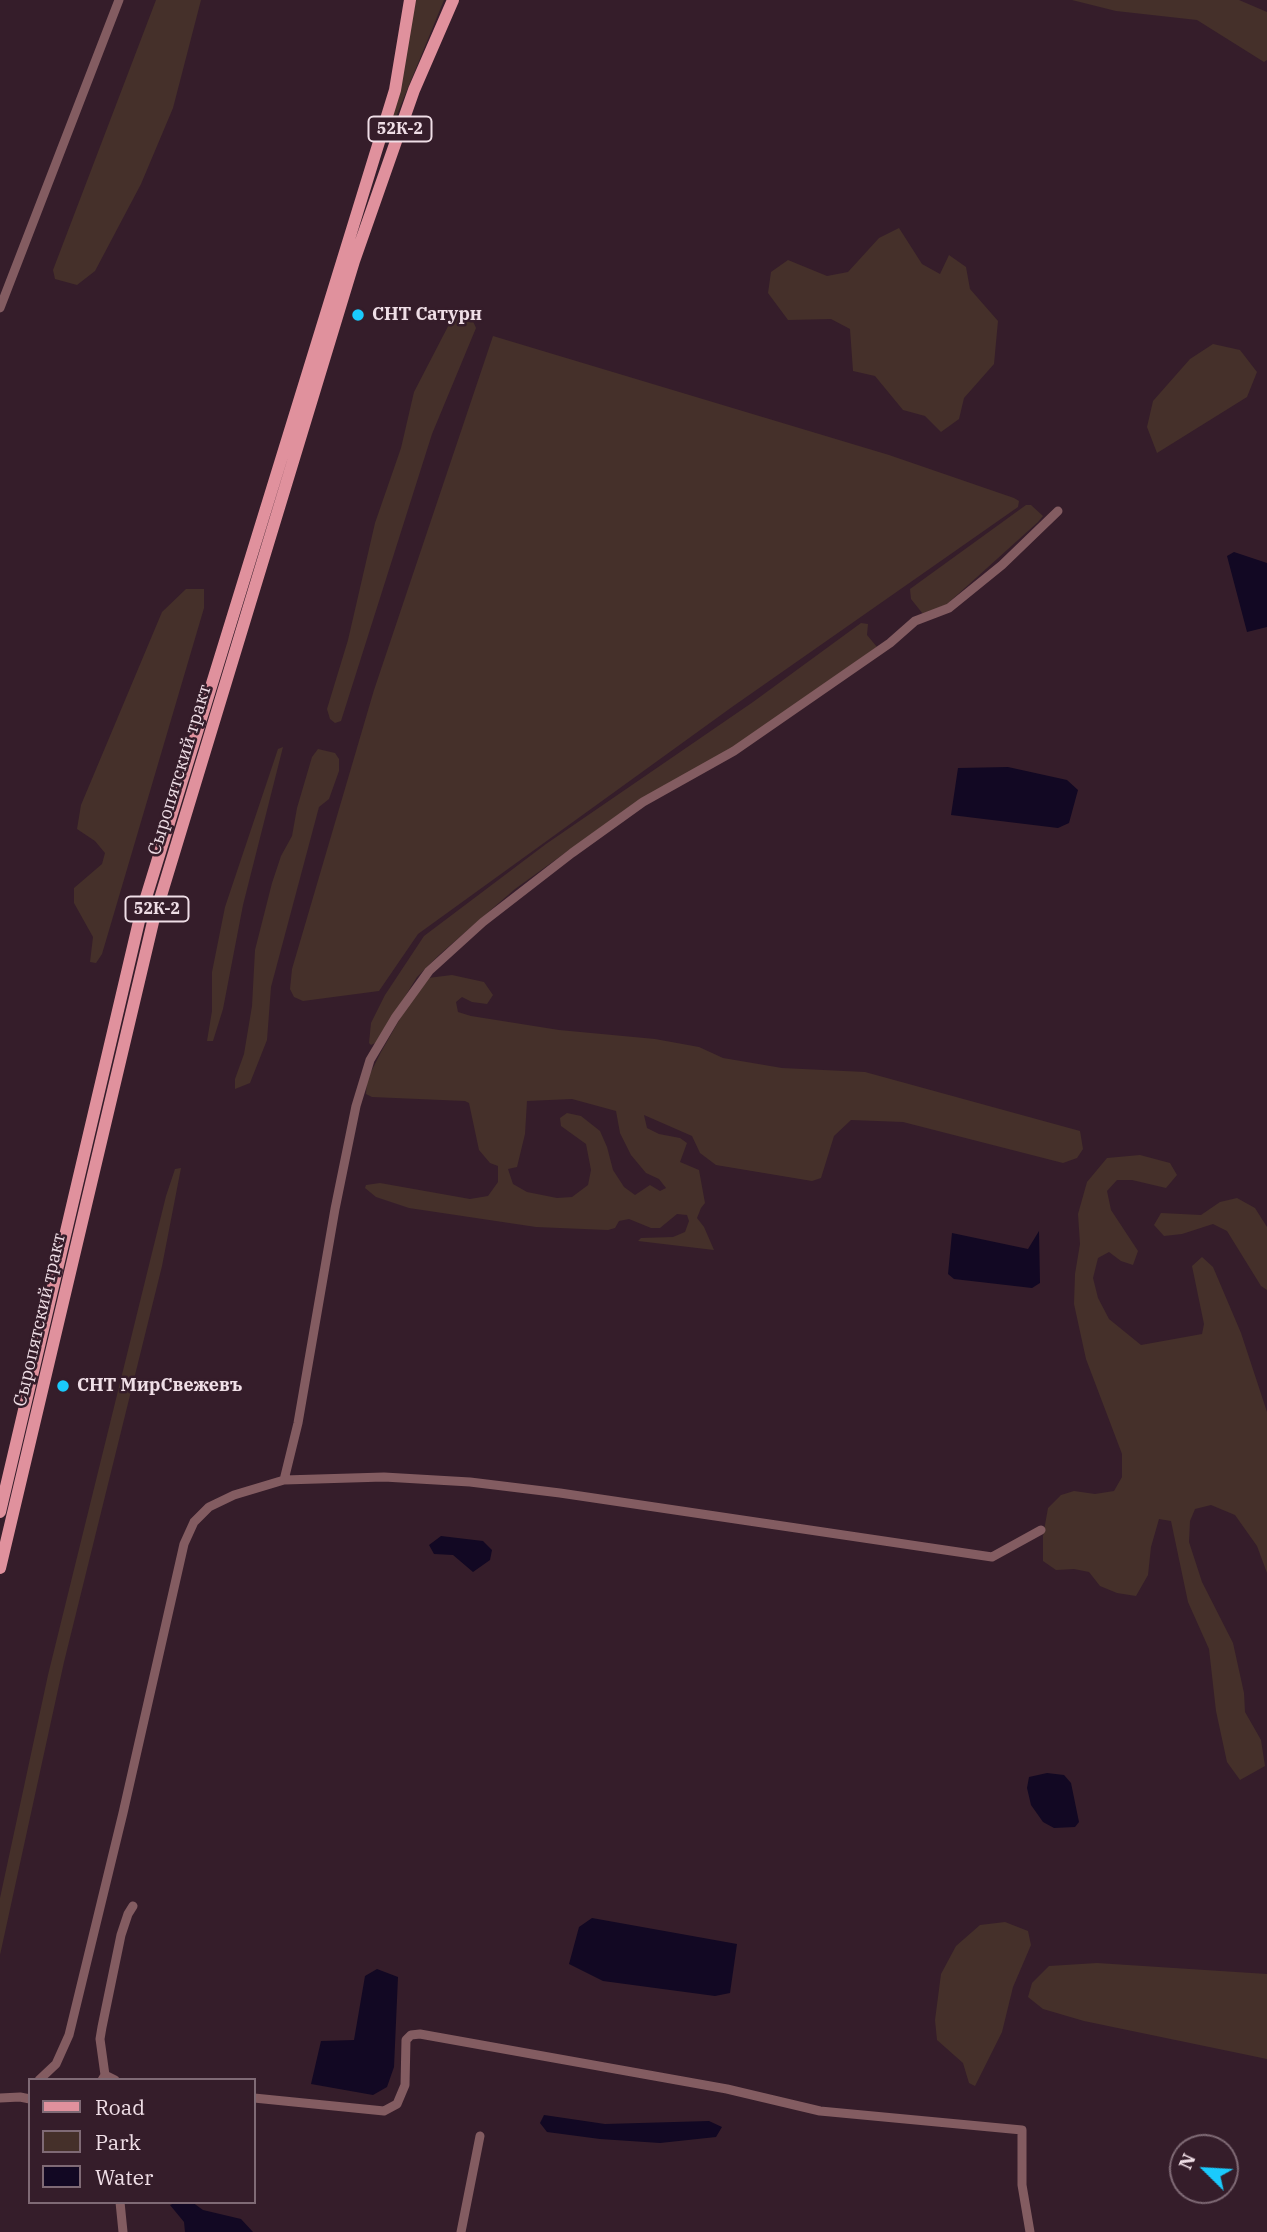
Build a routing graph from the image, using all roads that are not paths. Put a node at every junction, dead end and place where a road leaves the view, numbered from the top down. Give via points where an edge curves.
1 (119, 0) edge
2 (410, 0) edge
3 (453, 0) edge
4 (0, 308) edge
5 (1058, 511) dead end
6 (284, 1480) junction
7 (0, 1512) edge
8 (1041, 1531) dead end
9 (0, 1568) edge
10 (134, 1906) dead end
11 (41, 2078) edge
12 (103, 2078) edge
13 (0, 2098) edge
14 (25, 2098) edge
15 (256, 2098) edge
16 (480, 2136) dead end
17 (120, 2204) edge
18 (123, 2232) edge
19 (461, 2232) edge
20 (1030, 2232) edge

1 - 4 street
2 - 7 main road, Сыропятский тракт / 52К-2 via 395,90 140,917
3 - 9 main road, Сыропятский тракт / 52К-2 via 414,90 358,249 177,837 131,1012
5 - 6 street via 949,608 915,621 734,751 643,802 483,922 429,971 370,1060 356,1106
6 - 8 street via 384,1477 470,1482 992,1557
6 - 11 street via 209,1507 194,1522 184,1544 69,2035 56,2064
10 - 12 street via 121,1935 102,2027
13 - 14 street
15 - 20 street via 384,2111 397,2104 405,2085 406,2040 420,2034 727,2089 820,2111 1022,2130 1022,2185
16 - 19 street
17 - 18 street

